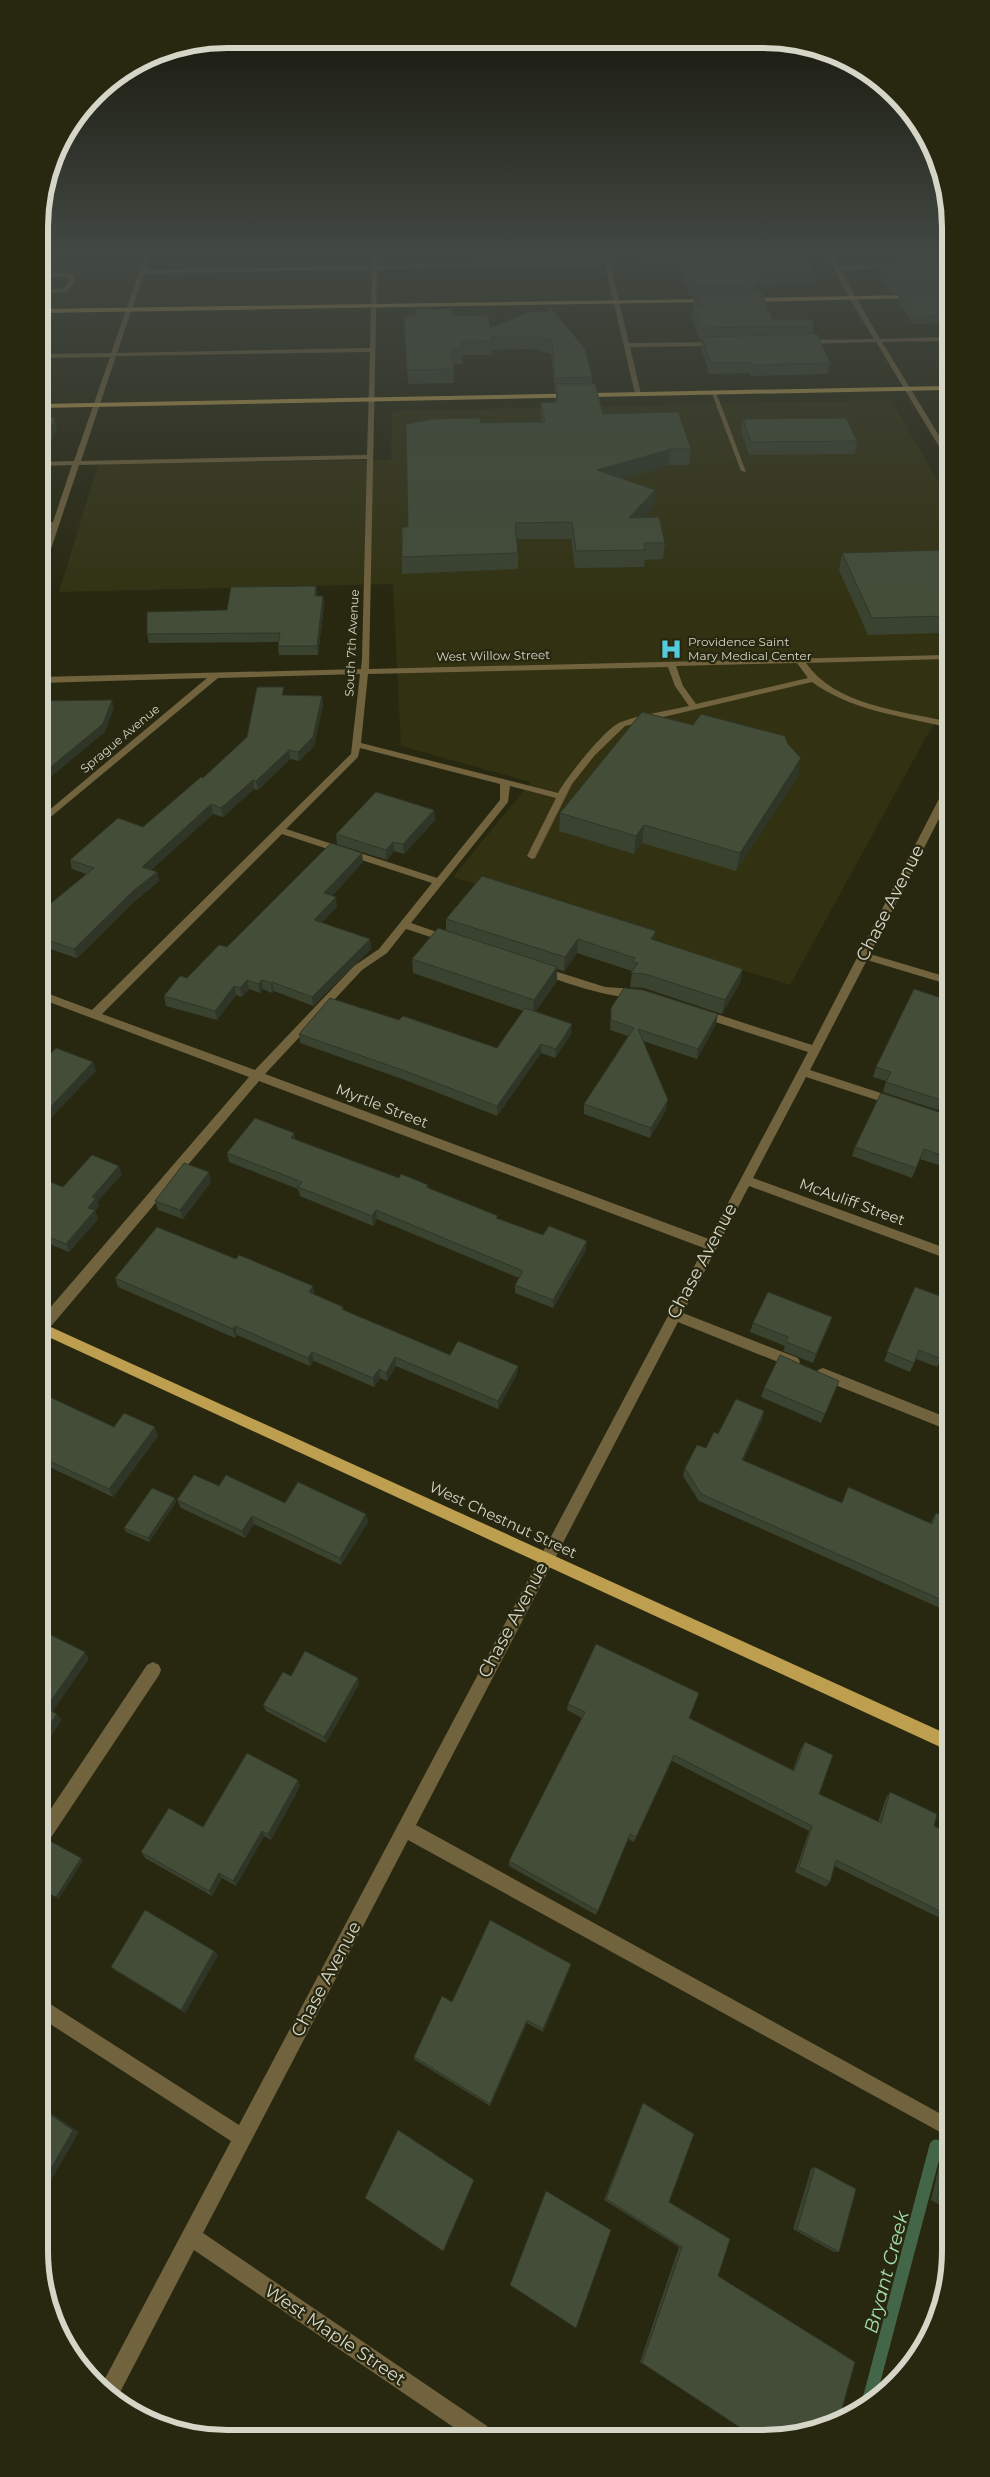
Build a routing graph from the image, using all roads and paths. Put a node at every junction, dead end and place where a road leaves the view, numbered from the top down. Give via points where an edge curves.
1 (108, 371) edge
2 (373, 371) edge
3 (633, 371) edge
4 (896, 371) edge
5 (907, 388) junction
6 (942, 388) edge
7 (713, 392) junction
8 (638, 394) junction
9 (372, 399) junction
10 (97, 405) junction
11 (48, 406) edge
12 (942, 442) edge
13 (371, 457) junction
14 (48, 464) edge
15 (76, 464) junction
16 (744, 471) dead end
17 (48, 524) edge
18 (56, 524) junction
19 (48, 547) edge
20 (942, 657) edge
21 (800, 661) junction
22 (672, 664) junction
23 (366, 671) junction
24 (216, 675) junction
25 (814, 679) junction
26 (48, 680) edge
27 (693, 706) junction
28 (942, 723) edge
29 (356, 744) junction
30 (505, 783) junction
31 (562, 797) junction
32 (942, 803) edge
33 (48, 816) edge
34 (280, 830) junction
35 (532, 856) dead end
36 (439, 882) junction
37 (405, 925) junction
38 (459, 943) edge
39 (864, 956) junction
40 (532, 967) edge
41 (942, 979) edge
42 (643, 994) edge
43 (48, 997) edge
44 (690, 1009) edge
45 (95, 1014) junction
46 (814, 1050) junction
47 (803, 1072) junction
48 (257, 1075) junction
49 (904, 1105) edge
50 (745, 1180) junction
51 (711, 1245) junction
52 (942, 1252) edge
53 (674, 1315) junction
54 (48, 1321) edge
55 (48, 1331) edge
56 (942, 1422) edge
57 (545, 1558) junction
58 (153, 1670) dead end
59 (942, 1740) edge
60 (48, 1827) edge
61 (404, 1828) junction
62 (48, 2012) edge
63 (942, 2124) edge
64 (242, 2138) junction
65 (190, 2236) junction
66 (111, 2388) edge
67 (476, 2430) edge

1 - 10 street
2 - 9 street, South 7th Avenue
3 - 8 street
4 - 5 street
5 - 6 main road
5 - 7 main road
5 - 12 street
7 - 8 main road
7 - 16 street
8 - 9 main road
9 - 10 main road
9 - 13 street, South 7th Avenue
10 - 11 main road
10 - 15 street
13 - 15 street
13 - 23 street, South 7th Avenue
14 - 15 street
15 - 18 street
17 - 18 street
18 - 19 street
20 - 21 street, West Willow Street
21 - 22 street, West Willow Street
21 - 25 street
22 - 23 street, West Willow Street
22 - 27 street via 679,686
23 - 24 street, West Willow Street
23 - 29 street, South 7th Avenue
24 - 26 street, West Willow Street
24 - 33 street, Sprague Avenue
25 - 27 street
25 - 28 street via 838,694
27 - 31 street via 622,724 568,782
29 - 30 street
29 - 34 street, South 7th Avenue via 355,755
30 - 31 street
30 - 36 street via 505,800
31 - 35 street
32 - 39 street, Chase Avenue
34 - 36 street
34 - 45 street, South 7th Avenue
36 - 37 street
37 - 38 street
37 - 48 street via 383,951 358,968
39 - 41 street
39 - 46 street, Chase Avenue
40 - 42 street via 604,992
43 - 45 street, Myrtle Street
44 - 46 street
45 - 48 street, Myrtle Street
46 - 47 street, Chase Avenue
47 - 49 street
47 - 50 street, Chase Avenue
48 - 51 street, Myrtle Street
48 - 54 street
50 - 51 street, Chase Avenue
50 - 52 street, McAuliff Street
51 - 53 street, Chase Avenue
53 - 56 street
53 - 57 street, Chase Avenue
55 - 57 main road, West Chestnut Street
57 - 59 main road, West Chestnut Street
57 - 61 street, Chase Avenue
58 - 60 street
61 - 63 street
61 - 64 street, Chase Avenue
62 - 64 street
64 - 65 street, Chase Avenue
65 - 66 street, Chase Avenue
65 - 67 street, West Maple Street

